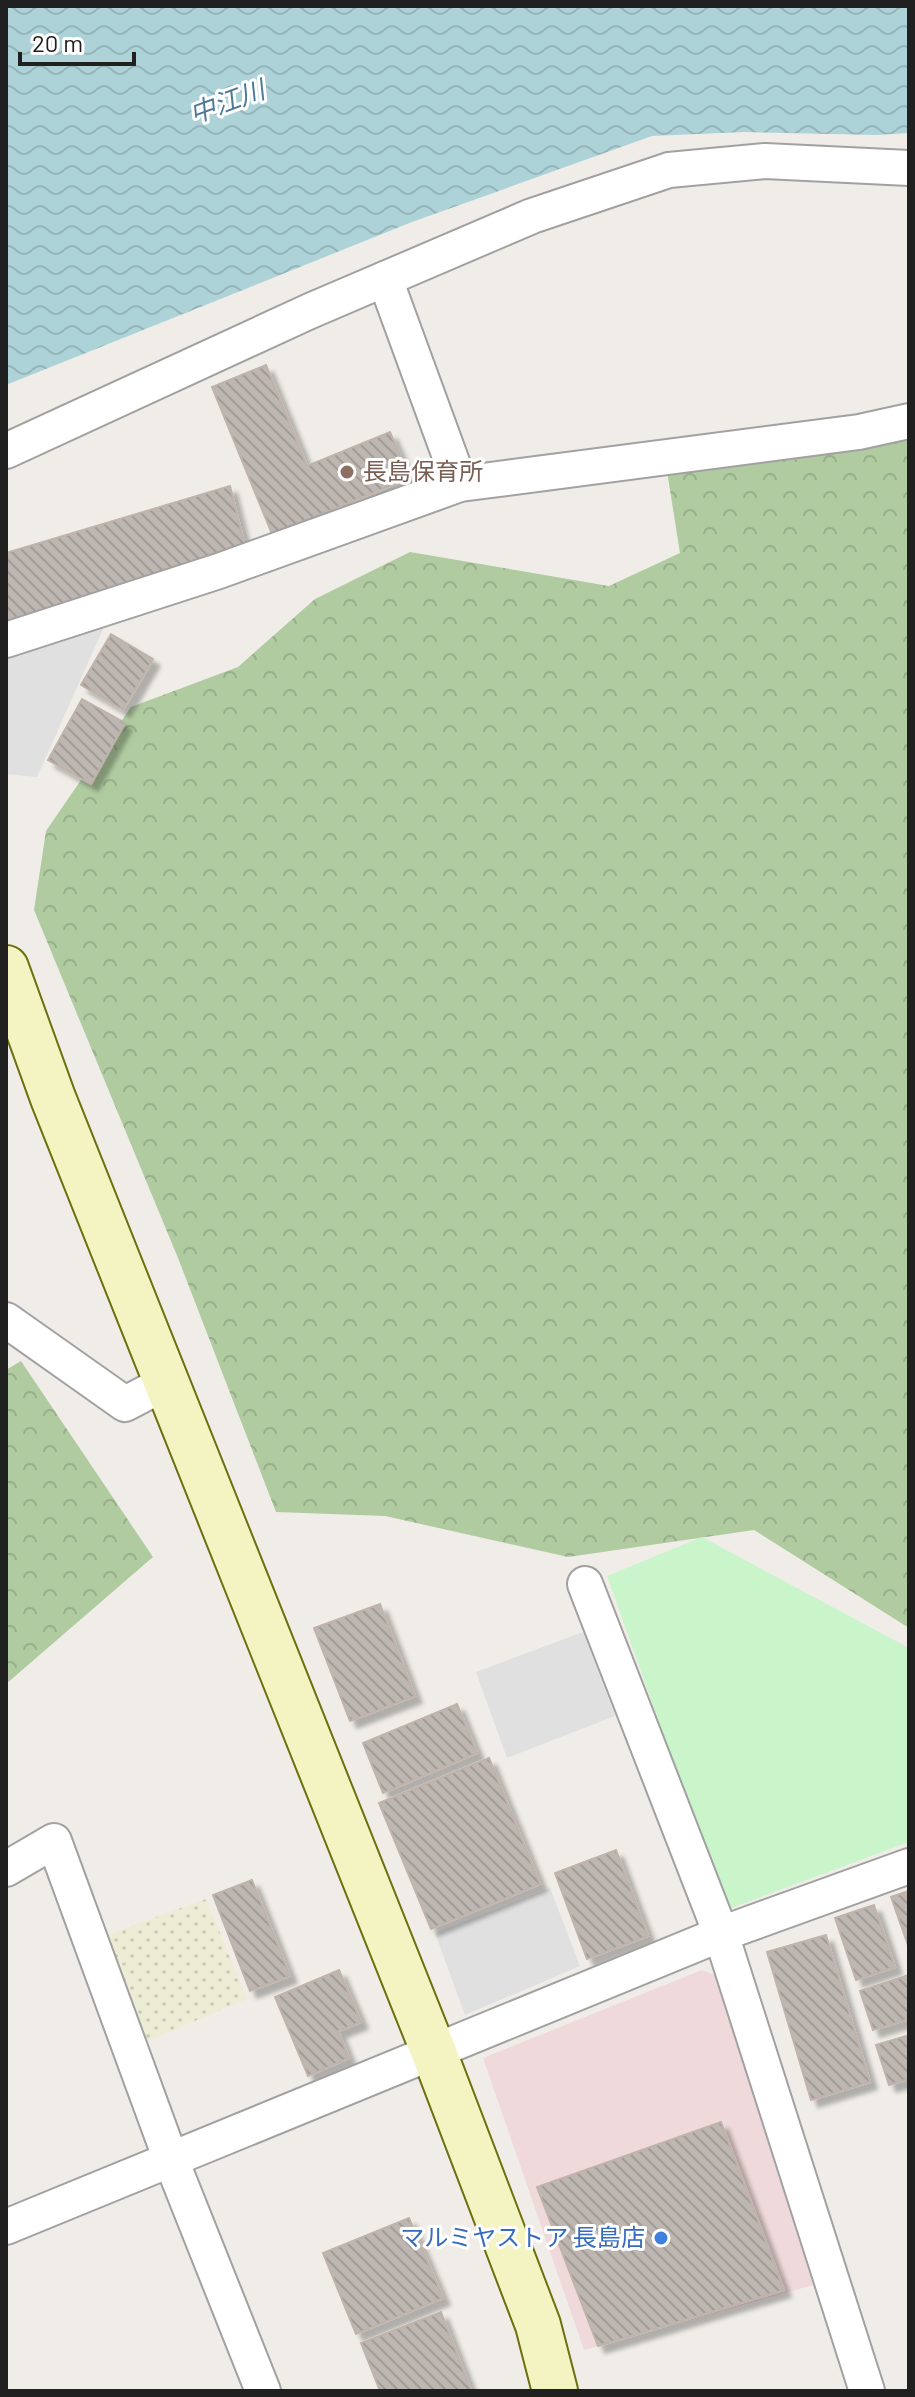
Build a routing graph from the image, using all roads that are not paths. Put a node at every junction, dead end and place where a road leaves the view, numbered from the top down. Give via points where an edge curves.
1 (909, 168) edge
2 (385, 279) junction
3 (909, 421) edge
4 (6, 451) edge
5 (460, 484) junction
6 (6, 640) edge
7 (6, 968) edge
8 (6, 1320) edge
9 (167, 1382) junction
10 (585, 1584) dead end
11 (909, 1866) edge
12 (6, 1869) edge
13 (721, 1934) junction
14 (433, 2050) junction
15 (171, 2160) junction
16 (6, 2227) edge
17 (263, 2391) edge
18 (555, 2391) edge
19 (867, 2391) edge

1 - 2 street via 765,161 669,170 532,216
2 - 4 street
2 - 5 street
3 - 5 street
5 - 6 street
7 - 9 street
8 - 9 street via 125,1404
9 - 14 street
10 - 13 street
11 - 13 street
12 - 15 street via 54,1841
13 - 14 street
13 - 19 street
14 - 15 street
14 - 18 street via 538,2325
15 - 16 street
15 - 17 street

